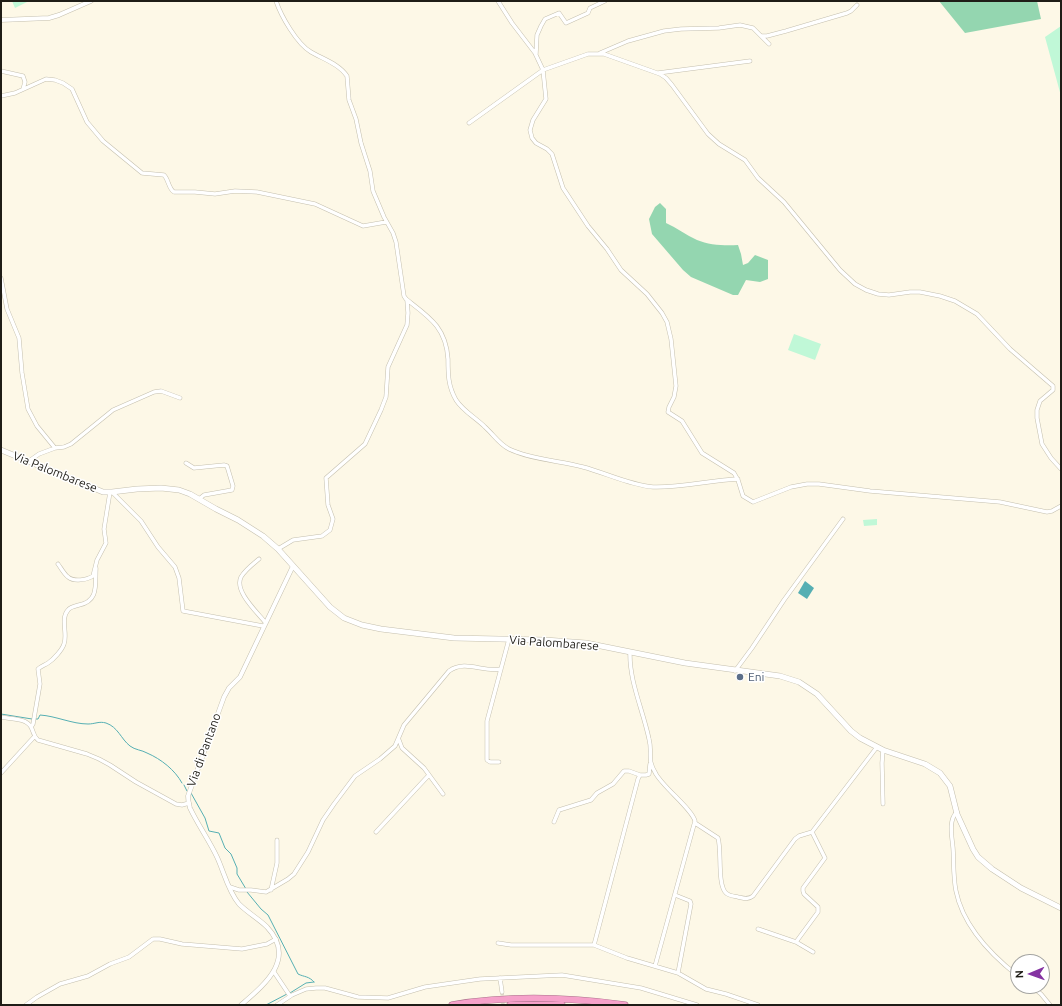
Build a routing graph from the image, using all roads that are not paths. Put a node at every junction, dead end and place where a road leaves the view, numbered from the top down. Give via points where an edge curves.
1 (91, 1) edge
2 (276, 1) edge
3 (498, 1) edge
4 (605, 1) edge
5 (857, 5) dead end
6 (1, 20) edge
7 (762, 36) junction
8 (769, 44) dead end
9 (600, 53) junction
10 (536, 55) junction
11 (750, 60) dead end
12 (543, 70) junction
13 (1, 71) edge
14 (657, 73) junction
15 (22, 90) junction
16 (1, 96) edge
17 (469, 124) dead end
18 (386, 222) junction
19 (1, 278) edge
20 (407, 300) junction
21 (180, 398) dead end
22 (55, 448) junction
23 (1, 450) edge
24 (30, 461) junction
25 (186, 463) dead end
26 (1061, 469) edge
27 (738, 479) junction
28 (111, 492) junction
29 (199, 498) junction
30 (1061, 506) edge
31 (843, 519) dead end
32 (278, 549) junction
33 (259, 559) dead end
34 (58, 564) dead end
35 (293, 566) junction
36 (96, 568) junction
37 (264, 624) junction
38 (509, 639) junction
39 (630, 651) junction
40 (501, 669) junction
41 (735, 671) junction
42 (1, 717) edge
43 (31, 727) junction
44 (34, 737) junction
45 (398, 740) junction
46 (876, 747) junction
47 (883, 750) junction
48 (650, 761) junction
49 (499, 762) dead end
50 (1, 773) edge
51 (429, 775) junction
52 (640, 775) junction
53 (443, 794) dead end
54 (189, 803) junction
55 (883, 804) dead end
56 (957, 812) junction
57 (554, 822) dead end
58 (695, 823) junction
59 (376, 832) dead end
60 (812, 832) junction
61 (277, 840) dead end
62 (230, 887) junction
63 (271, 890) junction
64 (675, 895) junction
65 (1061, 908) edge
66 (758, 929) dead end
67 (276, 939) junction
68 (498, 942) dead end
69 (796, 942) junction
70 (594, 945) junction
71 (813, 952) dead end
72 (655, 966) junction
73 (1010, 969) edge
74 (274, 972) junction
75 (678, 972) junction
76 (500, 978) junction
77 (502, 992) tunnel mouth
78 (1041, 994) edge
79 (290, 996) junction
80 (26, 1005) edge
81 (241, 1005) edge
82 (277, 1005) edge
83 (452, 1005) edge
84 (510, 1005) edge
85 (562, 1005) edge
86 (625, 1005) edge
87 (697, 1005) edge
88 (758, 1005) edge
89 (1050, 1005) edge

1 - 6 street via 50,18
2 - 18 street via 303,46 336,65 347,76 349,100 356,118 373,191
3 - 10 street
4 - 10 street via 590,8 588,13 566,23 559,13 545,19 538,35
5 - 7 street via 846,13
7 - 8 street
7 - 9 street via 753,28 744,26 678,29 635,39
9 - 12 street
9 - 14 street
10 - 12 street
11 - 14 street
12 - 17 street
12 - 27 street via 546,99 533,120 530,130 532,138 552,154 563,188 588,226 620,268 644,291 665,318 670,335 676,384 668,412 682,421 702,453 729,468
13 - 15 street via 22,76 25,81
14 - 26 street via 670,82 708,134 745,160 758,178 792,212 855,284 876,294 920,292 955,301 977,314 1010,349 1053,386 1053,390 1039,402 1036,418 1042,444
15 - 16 street
15 - 18 street via 46,80 55,80 67,85 73,91 88,124 101,138 142,173 164,175 174,192 257,192 313,203 363,226
18 - 20 street via 396,242 403,293
19 - 22 street via 6,309 19,338 28,408 36,425
20 - 27 street via 430,318 443,335 447,350 448,379 457,401 508,448 521,454 581,466 647,486
20 - 32 street via 407,325 388,369 382,408 364,445 326,478 328,506 333,519 331,528 323,536 292,541
21 - 22 street via 161,391 154,392 113,410 71,444
22 - 24 street via 39,454
23 - 24 main road, Via Palombarese
24 - 28 main road, Via Palombarese via 99,490
25 - 29 street via 194,468 227,466 232,490
27 - 30 street via 742,494 752,502 791,487 816,484 996,501 1047,512
28 - 29 main road, Via Palombarese via 140,488 170,489 185,491
28 - 36 street via 104,529 106,543
28 - 37 street via 141,521 175,567 183,611
29 - 32 main road, Via Palombarese via 254,529
31 - 41 street
32 - 35 main road, Via Palombarese
33 - 37 street via 242,576 240,586
34 - 36 street via 69,577 77,580 92,578
35 - 37 street, Via di Pantano
35 - 38 main road, Via Palombarese via 332,609 357,624 448,638
36 - 43 street via 93,596 87,603 68,610 65,616 63,646 38,670 40,694
37 - 54 street, Via di Pantano via 240,678 224,697 189,792
38 - 39 main road, Via Palombarese via 578,642
38 - 40 street
39 - 41 main road, Via Palombarese
39 - 48 street via 632,676 650,740
40 - 45 street via 459,666 452,669 404,725
40 - 49 street via 486,729 487,760
41 - 46 main road, Via Palombarese via 780,676 801,683 817,694 853,733
42 - 43 street via 22,721
43 - 44 street
44 - 50 street
44 - 54 street via 110,764 139,784 176,804
45 - 51 street via 402,748
45 - 63 street via 383,757 354,777 326,816 294,874
46 - 47 main road, Via Palombarese
46 - 60 street
47 - 55 street
47 - 56 main road, Via Palombarese via 922,762 940,773 950,786
48 - 52 street via 649,774
48 - 58 street via 658,777 694,818
51 - 53 street
51 - 59 street
52 - 57 street via 625,770 613,784 598,792 591,800 559,810
52 - 70 street
54 - 62 street, Via di Pantano
56 - 65 main road, Via Palombarese via 981,860 1026,891
56 - 73 street via 952,819 952,840 955,885 961,909 984,944
58 - 60 street via 719,839 725,891 730,895 746,898 753,896 795,838
58 - 64 street
60 - 69 street via 825,858 803,891 819,911
61 - 63 street via 277,862
62 - 63 street via 262,892
62 - 67 street, Via di Pantano via 240,904 266,926
64 - 72 street
64 - 75 street via 690,901 691,904
66 - 69 street
67 - 74 street via 279,954
67 - 80 street via 268,944 240,949 153,939 129,958 58,986
68 - 70 street via 512,945
69 - 71 street
70 - 72 street
72 - 75 street
74 - 79 street
74 - 81 street via 267,982
75 - 88 street via 706,989
76 - 77 street
76 - 79 street via 428,987 390,998 358,997 319,988
76 - 87 street via 571,976 641,988
78 - 89 street
79 - 82 street
83 - 86 highway via 496,999 532,998 574,999
84 - 85 highway

